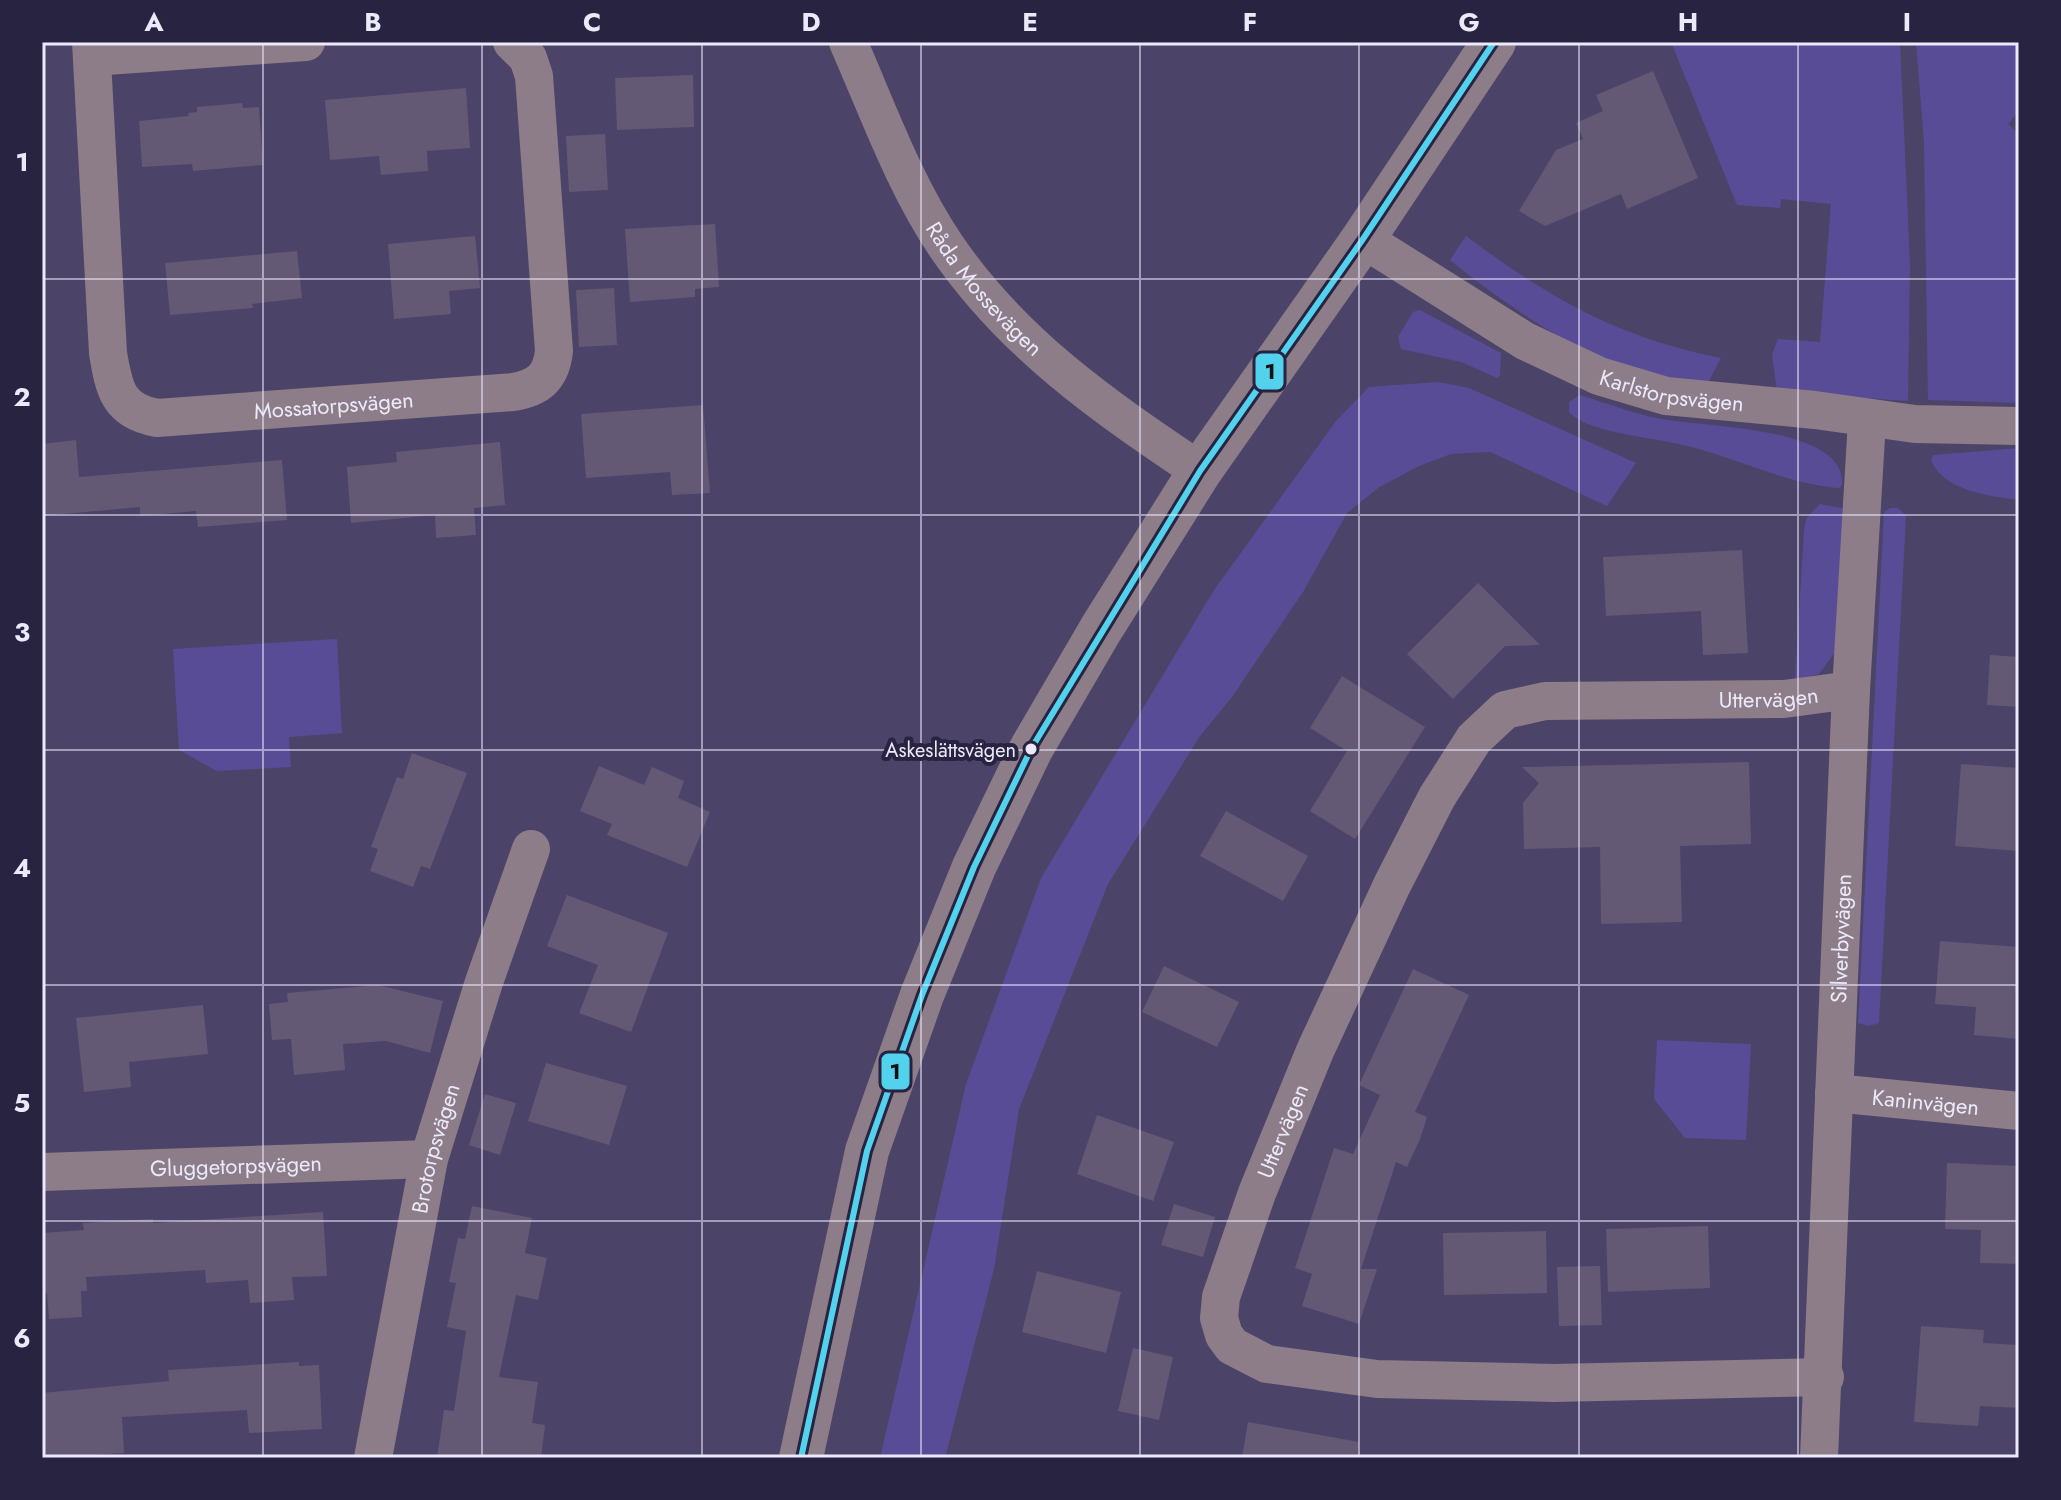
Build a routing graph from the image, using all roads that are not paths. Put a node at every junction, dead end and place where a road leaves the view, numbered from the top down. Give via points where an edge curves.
1 (306, 42) edge
2 (512, 42) edge
3 (848, 42) edge
4 (1494, 42) edge
5 (92, 49) edge
6 (1363, 239) junction
7 (1867, 420) junction
8 (2019, 426) edge
9 (1200, 471) junction
10 (1851, 690) junction
11 (531, 849) dead end
12 (1834, 1093) junction
13 (2019, 1111) edge
14 (429, 1159) junction
15 (42, 1172) edge
16 (1825, 1377) junction
17 (373, 1458) edge
18 (801, 1458) edge
19 (1819, 1458) edge

1 - 5 street, Mossatorpsvägen
2 - 5 street, Mossatorpsvägen via 528,58 534,76 554,351 540,384 513,392 157,418 138,414 121,400 113,383
3 - 9 street, Råda Mossevägen via 920,202 982,291 1055,369
4 - 6 street
6 - 7 street, Karlstorpsvägen via 1525,341 1599,376 1666,396
6 - 9 street
7 - 8 street, Karlstorpsvägen
7 - 10 street, Silverbyvägen
9 - 18 street via 1031,749 933,967 867,1151
10 - 12 street, Silverbyvägen
10 - 16 street, Uttervägen via 1784,699 1545,701 1505,710 1474,739 1392,885 1315,1051 1257,1193 1221,1297 1219,1318 1224,1335 1246,1356 1311,1373 1538,1383
11 - 14 street, Brotorpsvägen
12 - 13 street, Kaninvägen
12 - 16 street, Silverbyvägen
14 - 15 street, Gluggetorpsvägen
14 - 17 street, Brotorpsvägen
16 - 19 street, Silverbyvägen

